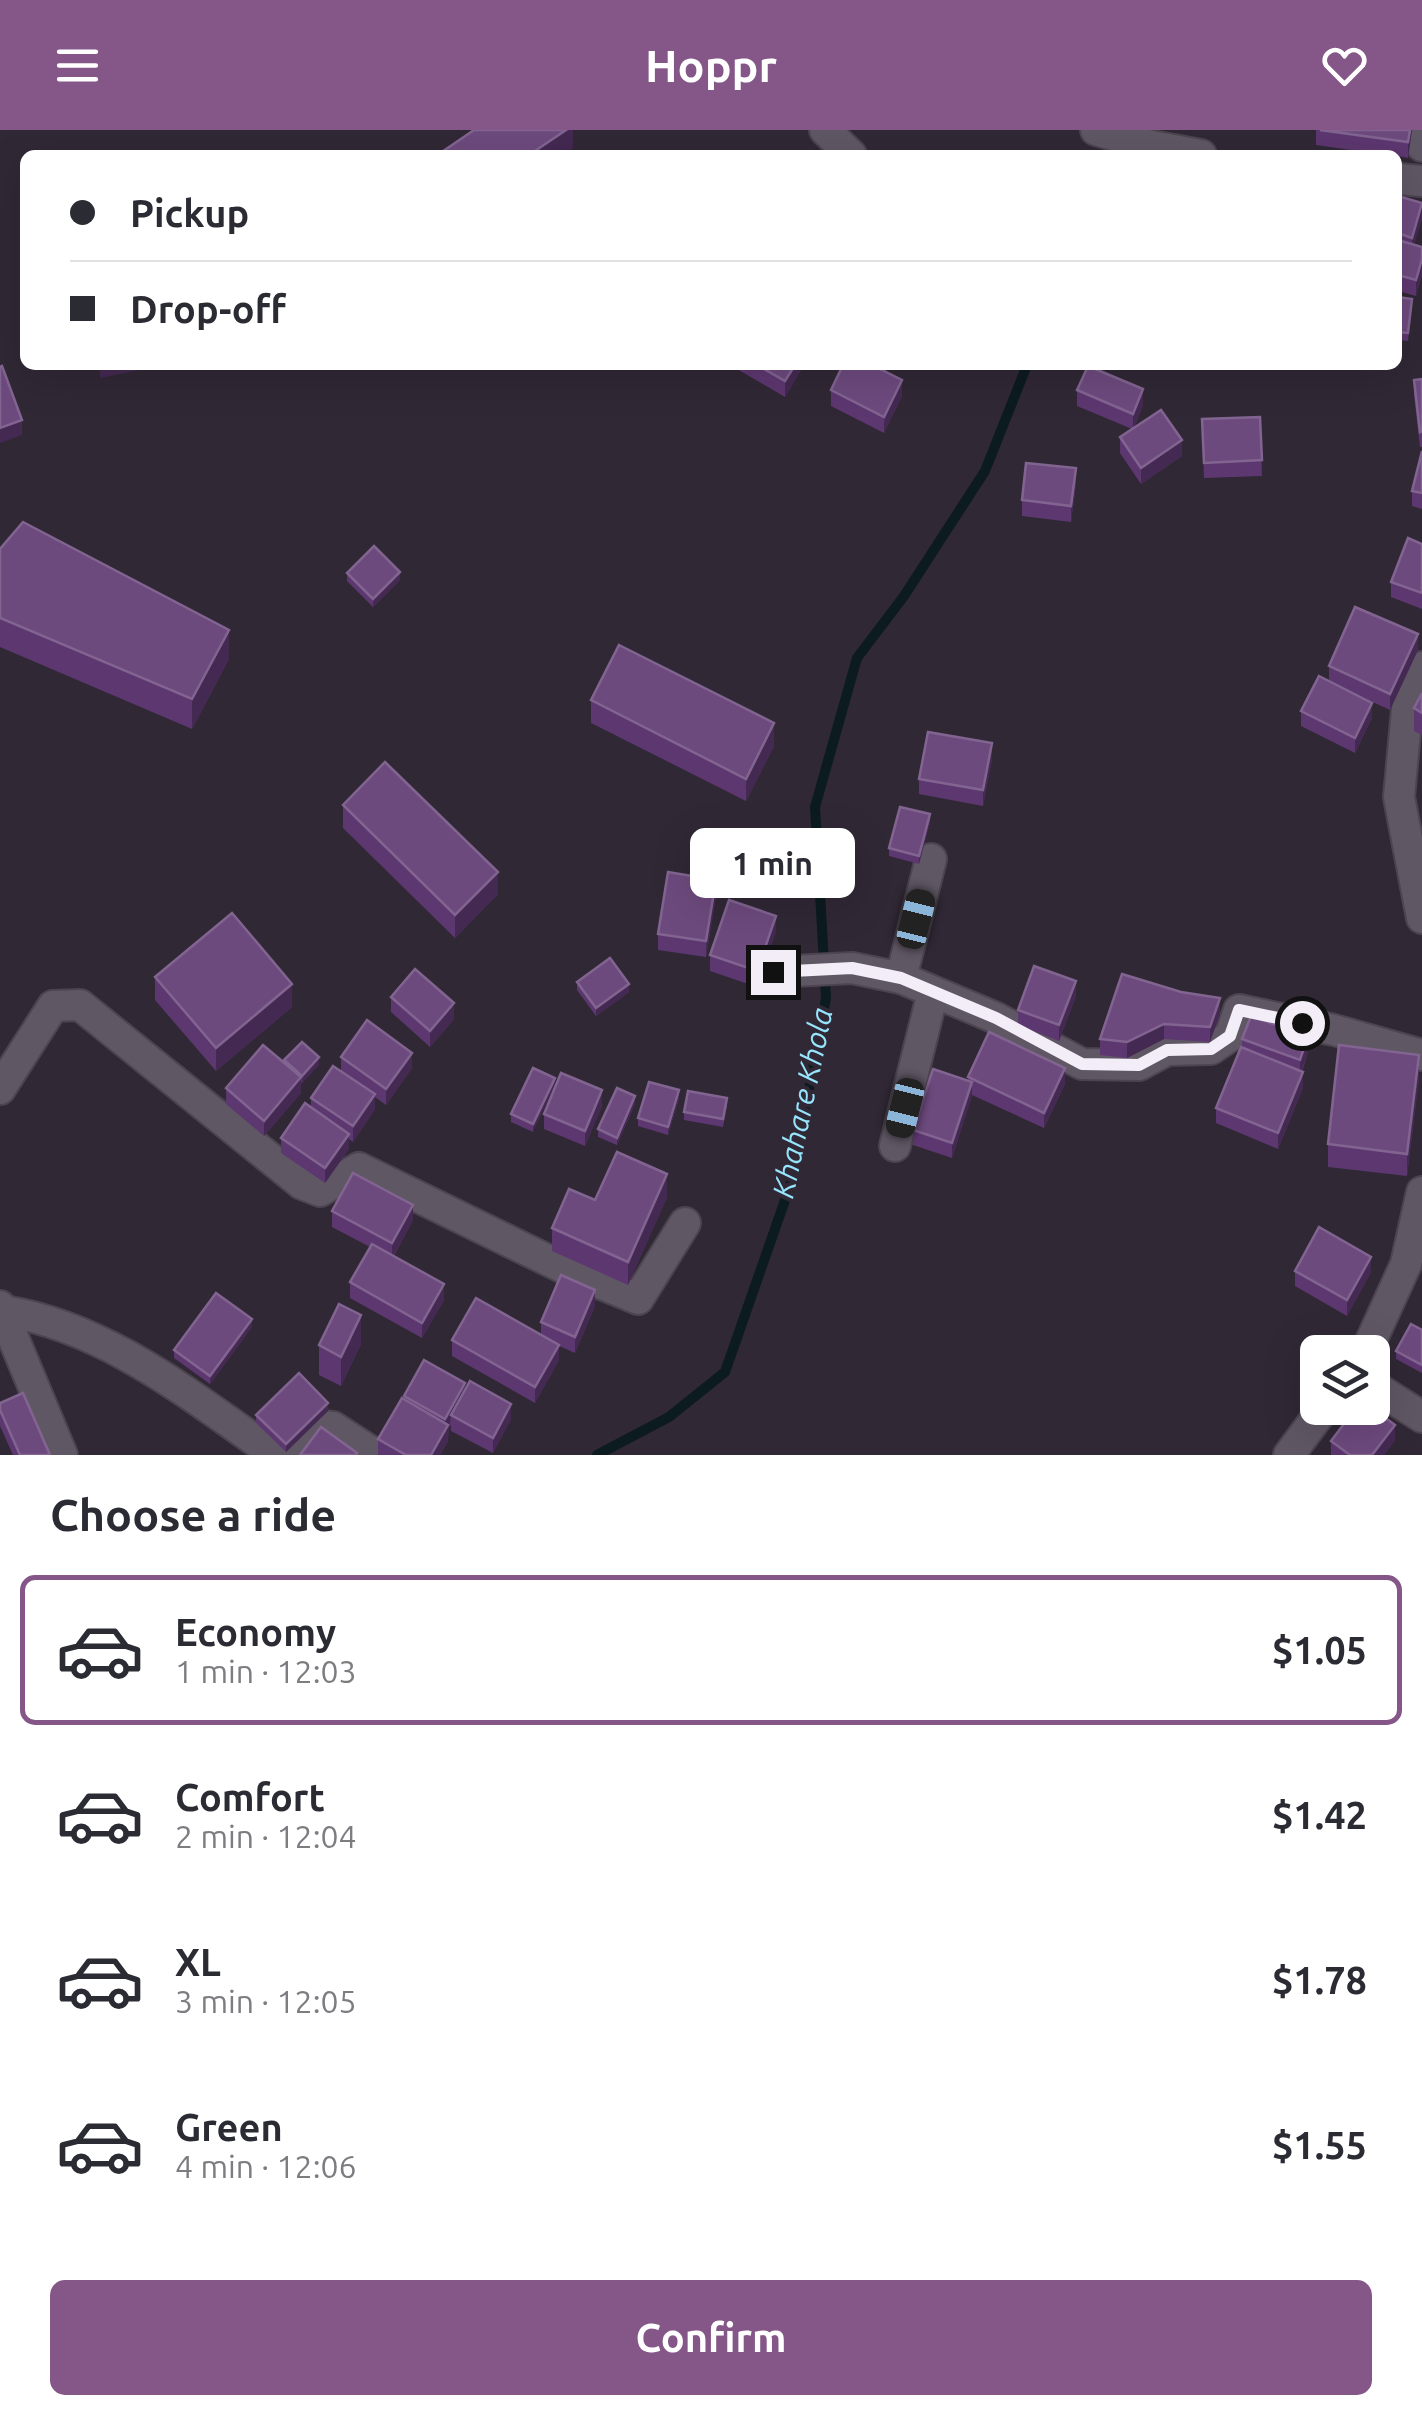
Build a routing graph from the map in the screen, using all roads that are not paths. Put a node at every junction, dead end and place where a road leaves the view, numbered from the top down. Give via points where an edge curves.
1 (824, 130) edge
2 (1416, 130) edge
3 (1106, 132) edge
4 (1422, 146) edge
5 (846, 150) edge
6 (1173, 150) edge
7 (1422, 667) edge
8 (931, 860) dead end
9 (1422, 918) edge
10 (782, 972) dead end
11 (901, 978) junction
12 (933, 992) junction
13 (1422, 1055) edge
14 (0, 1089) edge
15 (896, 1146) dead end
16 (1422, 1192) edge
17 (684, 1223) dead end
18 (2, 1308) edge
19 (1374, 1335) edge
20 (1390, 1397) edge
21 (1422, 1417) edge
22 (1311, 1425) edge
23 (62, 1455) edge
24 (276, 1455) edge
25 (292, 1455) edge
26 (376, 1455) edge
27 (1288, 1455) edge

1 - 5 street
2 - 4 street
3 - 6 street
7 - 9 street via 1408,699 1398,797
8 - 11 street
10 - 11 street via 852,968
11 - 12 street
12 - 13 street via 1082,1064 1139,1065 1167,1050 1211,1049 1230,1036 1239,1010
12 - 15 street
14 - 17 street via 54,1006 80,1005 302,1184 320,1191 359,1168 638,1298
16 - 19 street via 1406,1264
18 - 23 street
18 - 24 street via 86,1335 135,1360
20 - 21 street
22 - 27 street
25 - 26 street via 322,1426

